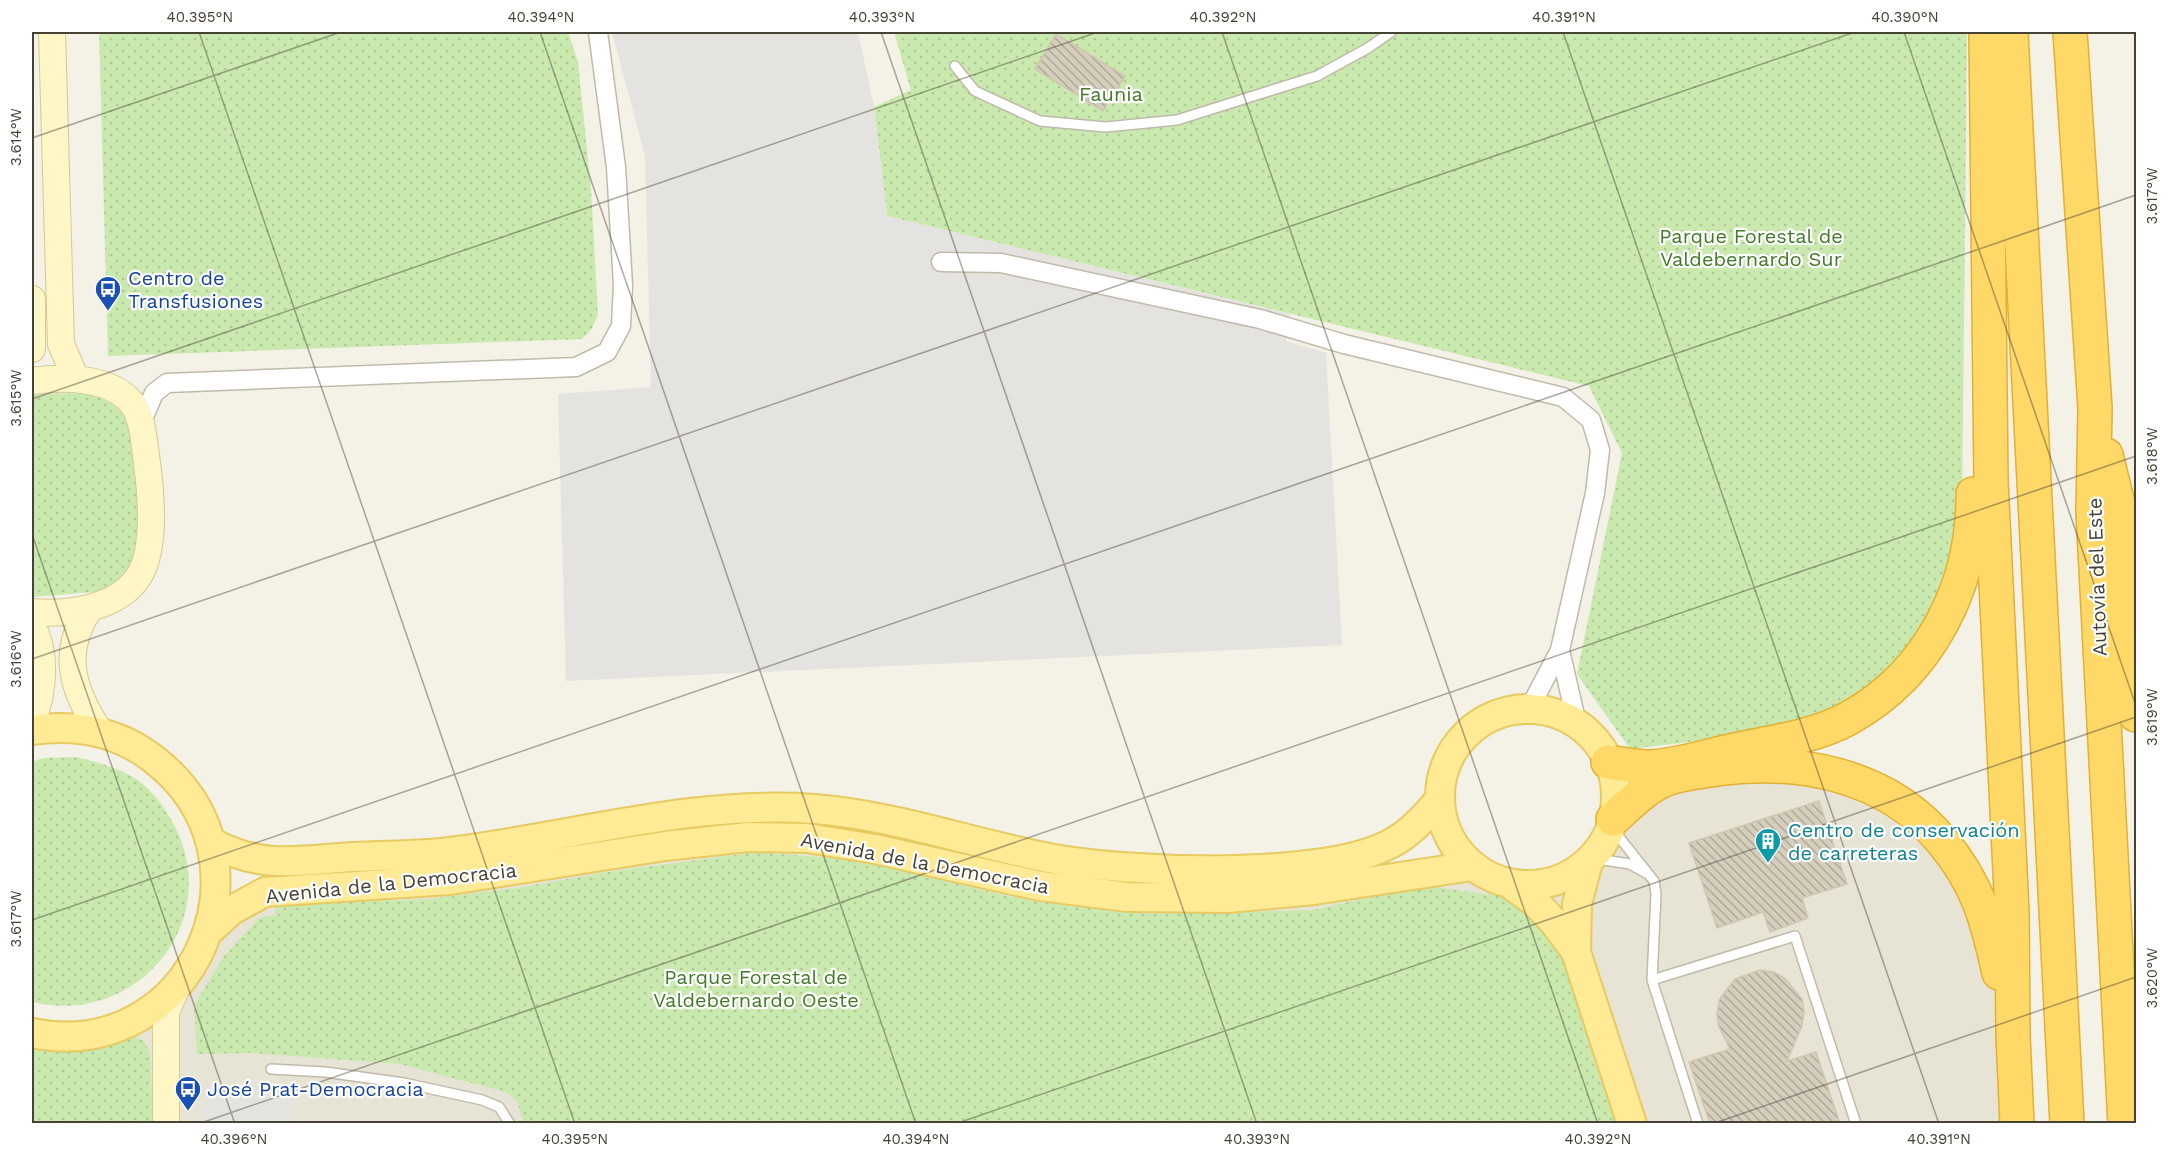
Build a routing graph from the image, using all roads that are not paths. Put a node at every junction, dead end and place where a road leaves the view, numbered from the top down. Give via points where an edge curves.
1 (52, 32) edge
2 (598, 32) edge
3 (1391, 32) edge
4 (1986, 32) edge
5 (2011, 32) edge
6 (2070, 32) edge
7 (954, 66) dead end
8 (1986, 183) junction
9 (941, 261) dead end
10 (32, 299) edge
11 (32, 349) edge
12 (76, 379) junction
13 (32, 381) edge
14 (2095, 408) junction
15 (141, 424) junction
16 (90, 608) junction
17 (32, 612) edge
18 (32, 625) edge
19 (1560, 650) junction
20 (1529, 709) junction
21 (2136, 715) edge
22 (32, 722) edge
23 (1577, 724) junction
24 (32, 730) edge
25 (100, 732) junction
26 (1608, 762) junction
27 (1440, 799) junction
28 (1612, 823) junction
29 (213, 843) junction
30 (1590, 860) junction
31 (1472, 866) junction
32 (1649, 875) junction
33 (1510, 884) junction
34 (210, 930) junction
35 (1576, 952) junction
36 (1652, 980) junction
37 (176, 989) junction
38 (32, 1033) edge
39 (2013, 1036) junction
40 (271, 1069) dead end
41 (166, 1124) edge
42 (510, 1124) edge
43 (1632, 1124) edge
44 (1698, 1124) edge
45 (1856, 1124) edge
46 (2017, 1124) edge
47 (2067, 1124) edge
48 (2125, 1124) edge

1 - 12 street via 61,344
2 - 15 street via 616,167 623,285 621,326 607,352 576,367 167,383 154,393
3 - 7 lane via 1317,76 1177,120 1106,128 1040,121 975,92
4 - 8 highway
5 - 47 highway
6 - 14 highway, Autovía del Este
8 - 26 highway via 1972,325 1973,528 1958,587 1939,632 1915,666 1848,719 1810,733 1650,767
8 - 39 highway via 1991,481 2012,912
9 - 19 street via 1001,263 1249,317 1563,397 1591,420 1600,450 1595,493
10 - 11 street
12 - 13 street
12 - 15 street via 112,388 131,402
14 - 21 highway via 2121,516
14 - 48 highway, Autovía del Este via 2093,512
15 - 16 street via 152,494 144,564 129,588
16 - 17 street via 52,614
16 - 25 street via 78,626 71,663 80,698
18 - 22 street via 42,649 39,698
19 - 20 street
19 - 23 street
20 - 23 main road via 1554,713
20 - 27 main road via 1494,715 1465,735 1446,764
23 - 26 main road via 1595,741
24 - 25 main road via 52,727
25 - 29 main road via 138,747 171,772 197,805
26 - 28 main road via 1614,783
27 - 29 main road, Avenida de la Democracia via 1407,833 1367,854 1305,865 1226,870 1133,868 1051,858 882,819 814,809 747,808 661,817 454,852 264,862 232,854
27 - 31 main road via 1449,836
28 - 30 main road
28 - 32 lane
28 - 39 highway via 1663,780 1742,766 1784,765 1827,771 1873,787 1904,806 1941,839 1965,873 1987,917
29 - 34 main road via 216,887
30 - 32 lane via 1630,864
30 - 33 main road via 1572,874 1552,882
30 - 35 main road via 1577,904
31 - 33 main road
31 - 34 main road, Avenida de la Democracia via 1314,890 1228,898 1127,897 1040,886 807,838 748,837 450,880 265,892 232,910
32 - 36 lane via 1656,894
33 - 35 main road via 1553,921
34 - 37 main road
35 - 43 main road
36 - 44 lane
36 - 45 lane via 1795,936
37 - 38 main road via 149,1011 118,1027 84,1036
37 - 41 street via 166,1012
39 - 46 highway
40 - 42 lane via 404,1083 482,1100 500,1107

